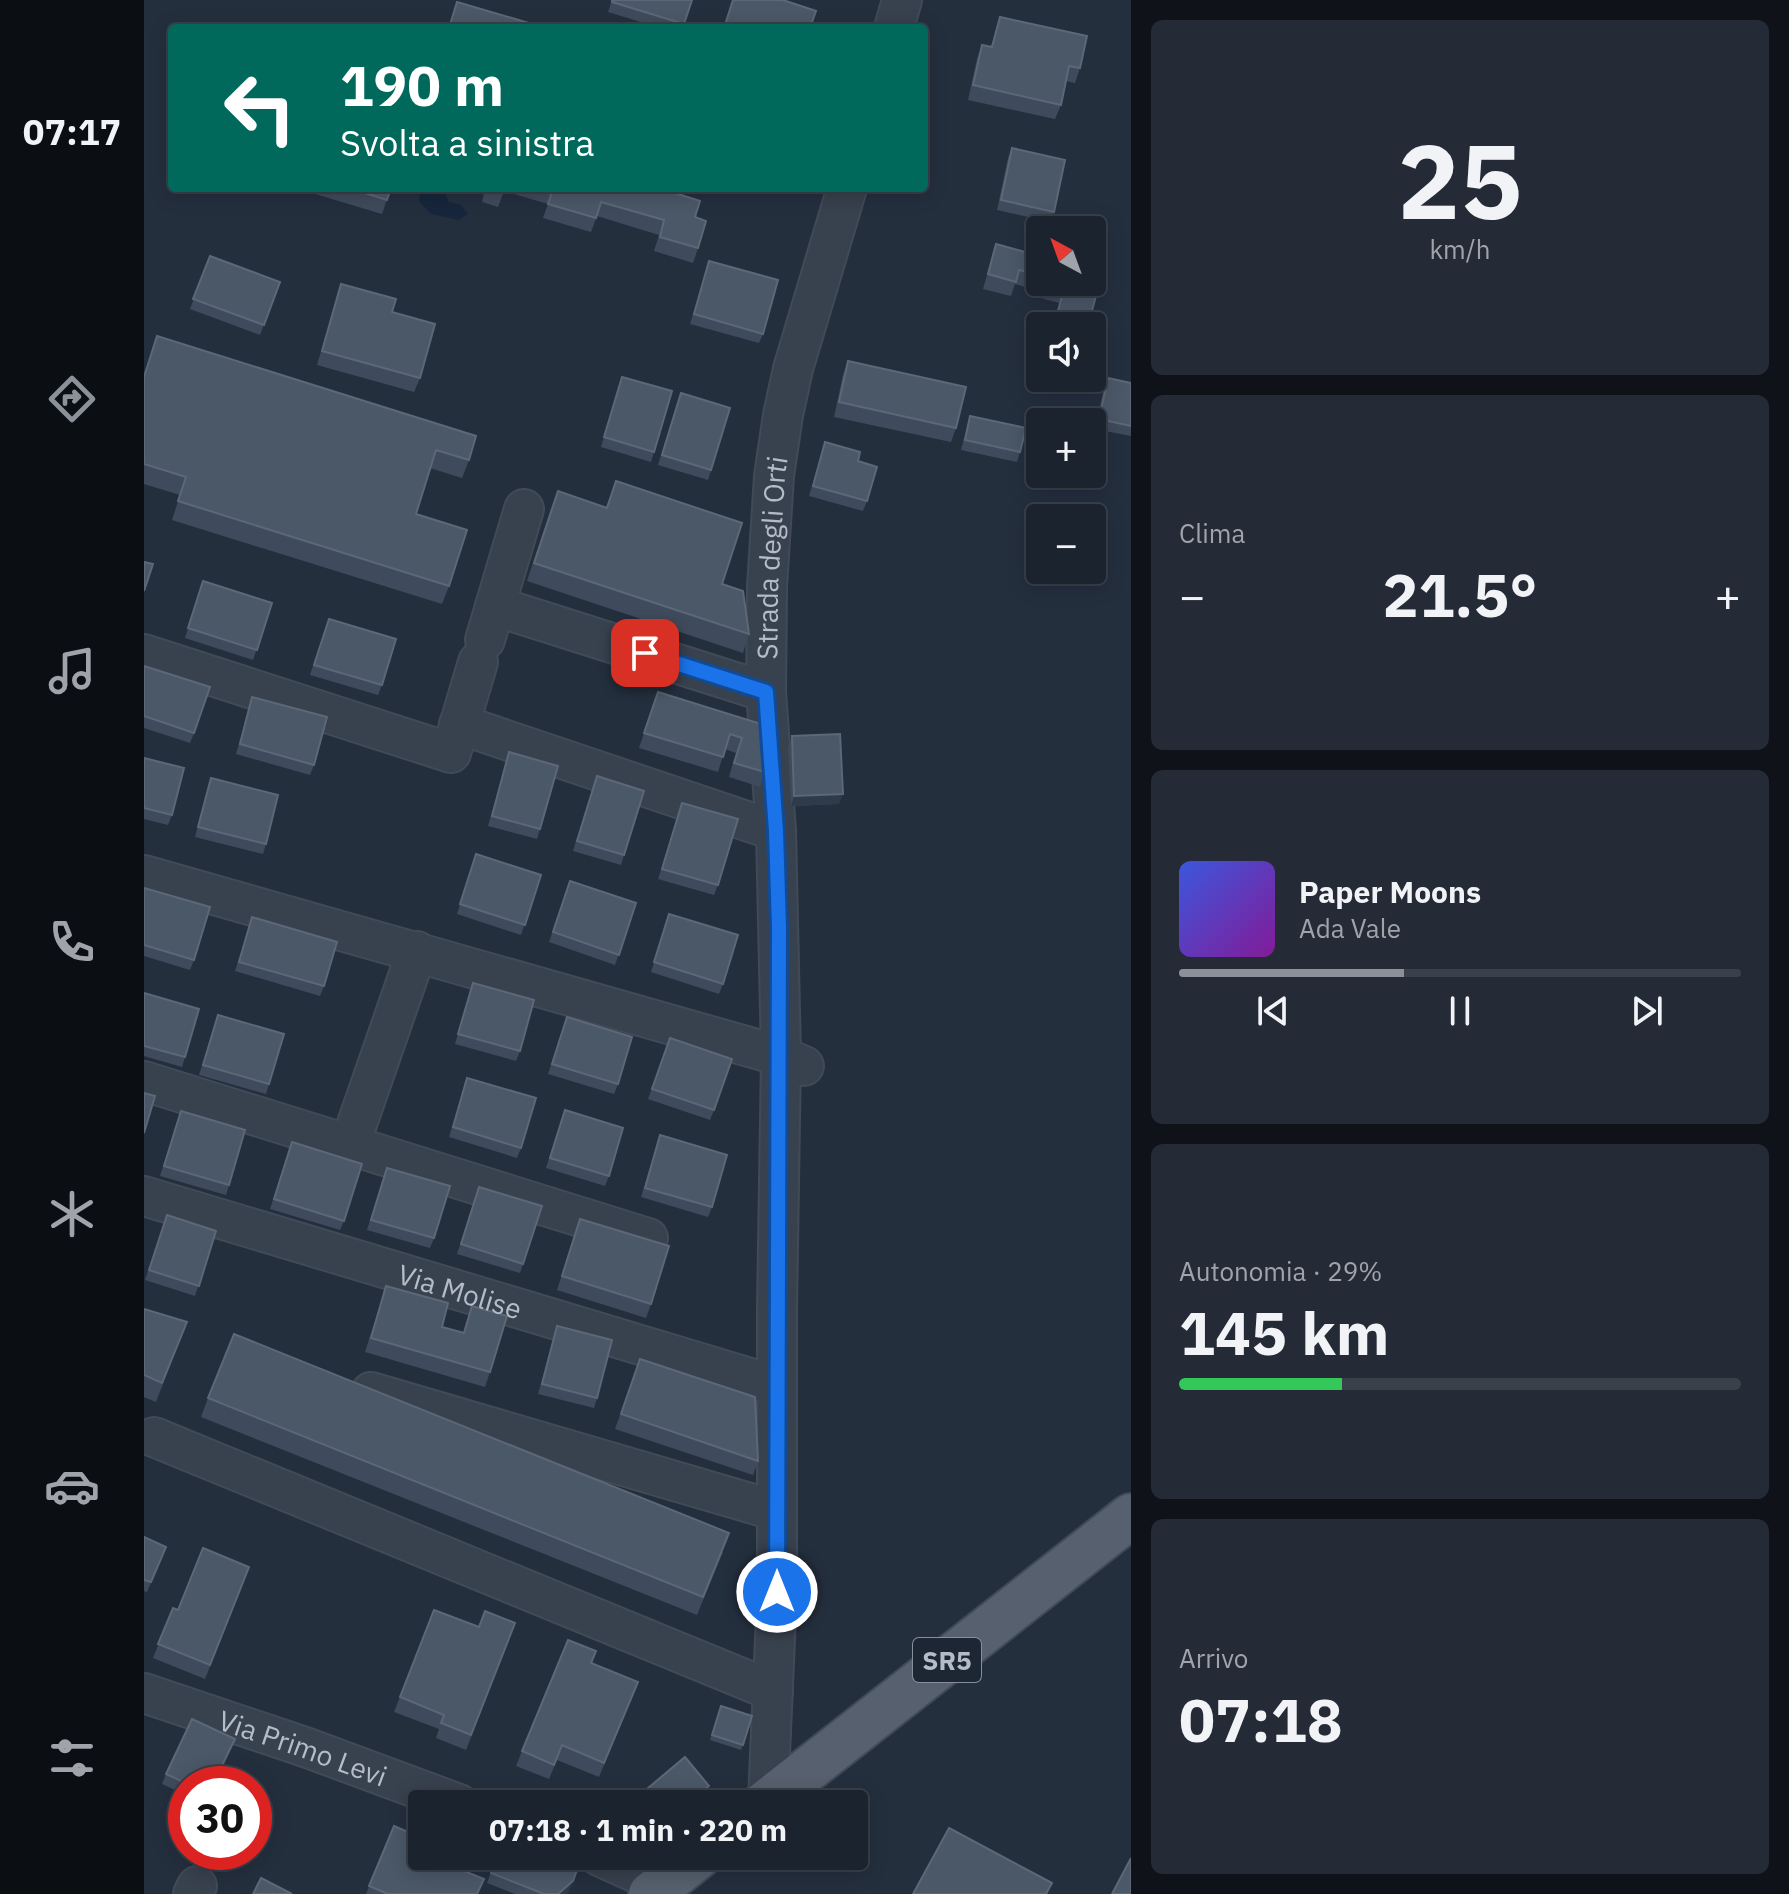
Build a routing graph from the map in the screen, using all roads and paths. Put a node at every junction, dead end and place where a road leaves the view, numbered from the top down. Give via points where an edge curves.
1 (902, 0) edge
2 (895, 24) edge
3 (846, 192) edge
4 (524, 509) dead end
5 (486, 636) junction
6 (144, 654) edge
7 (766, 692) junction
8 (459, 724) junction
9 (776, 831) junction
10 (144, 875) edge
11 (417, 951) junction
12 (794, 1061) junction
13 (144, 1081) edge
14 (350, 1144) junction
15 (144, 1196) edge
16 (648, 1238) edge
17 (777, 1386) junction
18 (371, 1392) edge
19 (154, 1437) dead end
20 (777, 1511) junction
21 (1131, 1516) edge
22 (773, 1691) junction
23 (144, 1693) edge
24 (421, 1790) edge
25 (767, 1790) edge
26 (781, 1790) edge
27 (624, 1870) edge
28 (681, 1870) edge
29 (657, 1889) edge

1 - 2 street
3 - 7 street, Strada degli Orti via 782,423 767,587
4 - 5 street
5 - 7 street
5 - 8 street
6 - 8 street via 451,753
7 - 9 street, Strada degli Orti
8 - 9 street
9 - 12 street, Strada degli Orti
10 - 11 street
11 - 12 street
11 - 14 street
12 - 17 street, Strada degli Orti
13 - 14 street
14 - 16 street
15 - 17 street, Via Molise
17 - 20 street, Strada degli Orti
18 - 20 street
19 - 22 street
20 - 22 street, Strada degli Orti
21 - 26 main road, SR5
22 - 25 street, Strada degli Orti
23 - 24 street, Via Primo Levi
27 - 29 street
28 - 29 main road

